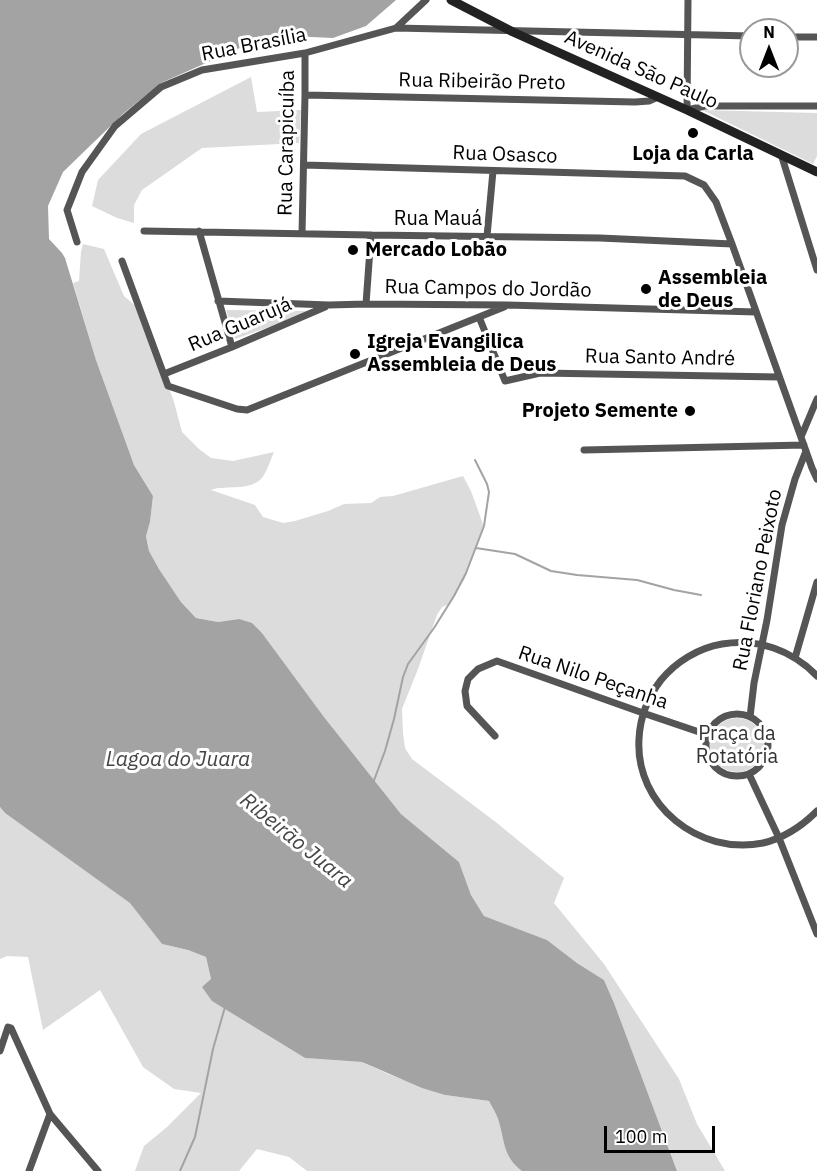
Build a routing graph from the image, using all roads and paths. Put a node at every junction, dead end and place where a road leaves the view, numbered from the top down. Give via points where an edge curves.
1 (426, 0) edge
2 (451, 0) edge
3 (688, 0) edge
4 (396, 28) junction
5 (513, 32) junction
6 (688, 35) junction
7 (739, 36) edge
8 (799, 37) edge
9 (817, 38) edge
10 (305, 53) junction
11 (305, 95) junction
12 (658, 97) junction
13 (817, 106) edge
14 (687, 110) junction
15 (781, 154) junction
16 (304, 165) junction
17 (493, 171) junction
18 (817, 172) edge
19 (144, 231) dead end
20 (199, 231) junction
21 (302, 234) junction
22 (371, 235) junction
23 (487, 236) junction
24 (77, 242) dead end
25 (732, 244) junction
26 (122, 261) dead end
27 (817, 270) edge
28 (218, 301) junction
29 (366, 303) junction
30 (329, 305) junction
31 (507, 305) junction
32 (756, 312) junction
33 (479, 317) junction
34 (232, 347) junction
35 (164, 374) junction
36 (780, 377) junction
37 (817, 399) edge
38 (801, 437) junction
39 (805, 448) junction
40 (584, 450) dead end
41 (817, 479) edge
42 (817, 582) edge
43 (762, 644) junction
44 (795, 658) junction
45 (817, 676) edge
46 (643, 713) junction
47 (750, 717) junction
48 (708, 735) junction
49 (495, 736) dead end
50 (748, 774) junction
51 (817, 811) edge
52 (779, 838) junction
53 (817, 934) edge
54 (0, 1051) edge
55 (50, 1114) junction
56 (29, 1171) edge
57 (98, 1171) edge

1 - 4 street, Rua Brasília
2 - 5 street, Avenida São Paulo
3 - 6 street
4 - 5 street
4 - 10 street, Rua Brasília
5 - 6 street
5 - 12 street, Avenida São Paulo
6 - 7 street
6 - 14 street
8 - 9 street
10 - 11 street, Rua Carapicuíba
10 - 24 street, Rua Brasília via 202,70 161,87 115,126 82,172 68,210
11 - 12 street, Rua Ribeirão Preto via 634,102
11 - 16 street, Rua Carapicuíba
12 - 14 street, Avenida São Paulo
13 - 14 street via 705,106
14 - 15 street, Avenida São Paulo
15 - 18 street, Avenida São Paulo
15 - 27 street
16 - 17 street, Rua Osasco
16 - 21 street, Rua Carapicuíba
17 - 23 street
17 - 25 street, Rua Osasco via 685,176 704,184 716,202
19 - 20 street, Rua Mauá
20 - 21 street, Rua Mauá
20 - 28 street
21 - 22 street, Rua Mauá
22 - 23 street, Rua Mauá
22 - 29 street
23 - 25 street, Rua Mauá
25 - 32 street
26 - 35 street
28 - 30 street, Rua Campos do Jordão
28 - 34 street
29 - 30 street, Rua Campos do Jordão
29 - 31 street, Rua Campos do Jordão
30 - 34 street, Rua Guarujá
31 - 32 street, Rua Campos do Jordão
31 - 33 street
32 - 36 street
33 - 35 street via 247,410 168,386
33 - 36 street, Rua Santo André via 505,381 540,373
34 - 35 street, Rua Guarujá
36 - 38 street
37 - 38 street
38 - 39 street
39 - 40 street
39 - 41 street
39 - 43 street, Rua Floriano Peixoto via 782,525
42 - 44 street
43 - 44 street
43 - 46 street via 732,642 689,656 656,687
43 - 47 street, Rua Floriano Peixoto
44 - 45 street
46 - 48 street, Rua Nilo Peçanha
46 - 49 street, Rua Nilo Peçanha via 497,661 478,669 468,679 465,691 467,706
46 - 52 street via 640,762 656,800 672,818 699,836 730,845
47 - 48 street via 725,717
47 - 50 street via 765,731 768,751 758,768
48 - 50 street via 706,745 712,764 729,775
50 - 52 street
51 - 52 street
52 - 53 street
54 - 55 street via 8,1027 11,1028
55 - 56 street
55 - 57 street

